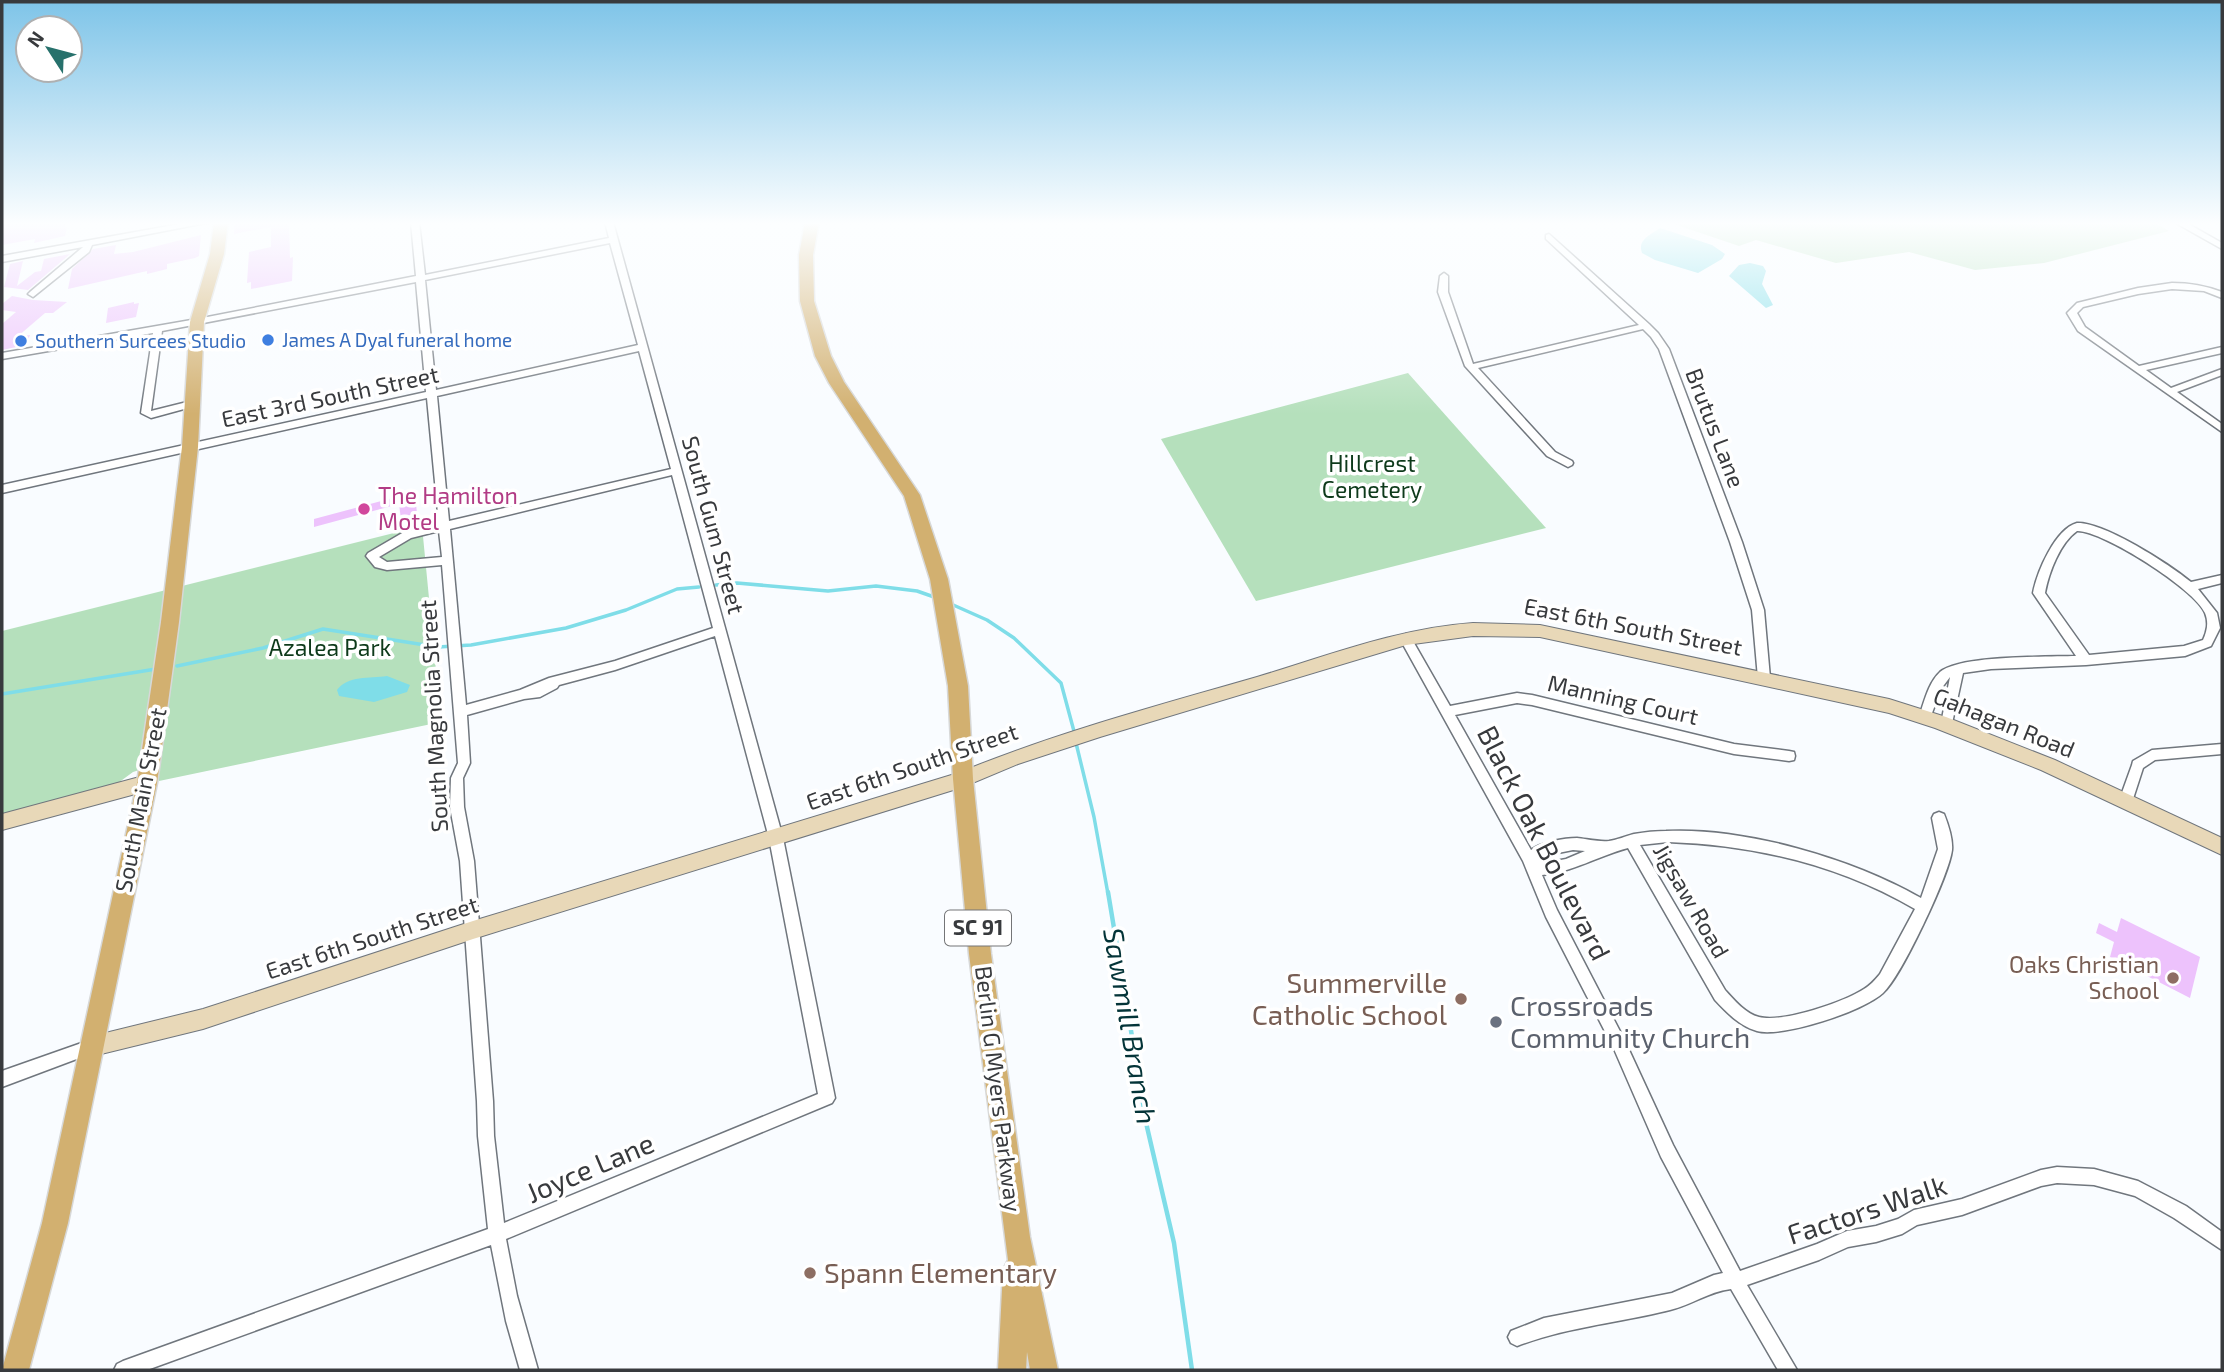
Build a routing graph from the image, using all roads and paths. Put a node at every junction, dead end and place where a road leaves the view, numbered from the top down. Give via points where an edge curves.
1 (43, 286) edge
2 (208, 286) edge
3 (379, 286) edge
4 (421, 286) edge
5 (626, 286) edge
6 (807, 286) edge
7 (1443, 286) edge
8 (1602, 286) edge
9 (2169, 286) edge
10 (2196, 286) edge
11 (33, 294) dead end
12 (2222, 295) edge
13 (197, 322) junction
14 (1646, 327) junction
15 (158, 329) junction
16 (643, 347) junction
17 (2222, 350) edge
18 (2206, 354) junction
19 (2, 356) edge
20 (2222, 365) edge
21 (1471, 367) junction
22 (2137, 369) junction
23 (2222, 372) edge
24 (2169, 392) junction
25 (431, 394) junction
26 (191, 404) junction
27 (2222, 429) edge
28 (190, 447) junction
29 (1568, 464) dead end
30 (676, 471) junction
31 (2, 489) edge
32 (445, 528) junction
33 (448, 561) junction
34 (2222, 579) edge
35 (2189, 587) junction
36 (454, 627) joint
37 (720, 630) junction
38 (1406, 639) junction
39 (2086, 660) junction
40 (1958, 670) junction
41 (1760, 677) junction
42 (460, 712) junction
43 (1447, 712) junction
44 (1925, 717) junction
45 (1947, 724) junction
46 (2222, 749) edge
47 (1789, 756) dead end
48 (963, 779) junction
49 (146, 783) junction
50 (2126, 802) junction
51 (1939, 818) dead end
52 (2, 822) edge
53 (776, 838) junction
54 (1631, 841) junction
55 (2222, 847) edge
56 (1528, 859) junction
57 (1922, 906) junction
58 (473, 930) junction
59 (93, 1046) junction
60 (2, 1079) edge
61 (496, 1235) junction
62 (1017, 1237) junction
63 (2222, 1241) edge
64 (1737, 1280) junction
65 (1517, 1337) dead end
66 (15, 1370) edge
67 (123, 1370) edge
68 (529, 1370) edge
69 (1012, 1370) edge
70 (1044, 1370) edge
71 (1788, 1370) edge

1 - 11 street
2 - 13 main road, South Main Street
3 - 13 street
4 - 25 street, South Magnolia Street
5 - 16 street, South Gum Street
6 - 48 main road, Berlin G Myers Parkway / SC 91 via 823,356 912,495 939,579 958,686
7 - 21 street via 1458,342
8 - 14 street, Brutus Lane
9 - 22 street via 2088,303 2072,313 2081,329
10 - 12 street
13 - 15 street
13 - 26 main road, South Main Street
14 - 21 street
14 - 41 street, Brutus Lane via 1664,349 1736,542 1758,610
15 - 19 street
15 - 26 street via 146,412 151,415
16 - 25 street, East 3rd South Street
16 - 30 street, South Gum Street
17 - 18 street
18 - 20 street
18 - 22 street
21 - 29 street via 1551,454
22 - 24 street
23 - 24 street
24 - 27 street
25 - 28 street, East 3rd South Street
25 - 32 street, South Magnolia Street
26 - 28 main road, South Main Street
28 - 31 street, East 3rd South Street
28 - 49 main road, South Main Street
30 - 32 street
30 - 37 street, South Gum Street
32 - 33 street, South Magnolia Street
32 - 33 street via 408,535 373,556 387,566
33 - 36 street, South Magnolia Street
34 - 35 street
35 - 39 street via 2211,613 2214,629 2207,643 2185,651
35 - 39 street via 2091,528 2070,530 2039,582 2039,593
36 - 42 street, South Magnolia Street
37 - 42 street via 554,683 536,694
37 - 53 street, South Gum Street
38 - 41 street, East 6th South Street via 1458,629 1540,631
38 - 43 street, Black Oak Boulevard
38 - 48 street, East 6th South Street via 1052,745
39 - 40 street
40 - 44 street via 1947,673 1935,688
40 - 45 street
41 - 44 street, Gahagan Road
42 - 58 street, South Magnolia Street via 464,763 457,778 457,807
43 - 47 street, Manning Court via 1517,698 1734,748
43 - 56 street, Black Oak Boulevard
44 - 45 street, Gahagan Road
45 - 50 street, Gahagan Road
46 - 50 street via 2152,755 2138,765
48 - 53 street, East 6th South Street
48 - 62 main road, Berlin G Myers Parkway / SC 91 via 980,954
49 - 52 street
49 - 59 main road, South Main Street
50 - 55 street, Gahagan Road
51 - 57 street, Jigsaw Road via 1945,851
53 - 58 street, East 6th South Street
53 - 61 street, Joyce Lane via 827,1098
54 - 56 street via 1567,865 1543,869
54 - 57 street via 1688,837 1802,857 1863,875
54 - 57 street, Jigsaw Road via 1720,995 1732,1009 1760,1025 1776,1025 1858,1001 1880,986
56 - 64 street, Black Oak Boulevard via 1667,1151
58 - 59 street, East 6th South Street via 203,1019
58 - 61 street, South Magnolia Street via 483,1122
59 - 60 street
59 - 66 main road, South Main Street via 45,1265
61 - 67 street, Joyce Lane
61 - 68 street, South Magnolia Street via 513,1324
62 - 69 main road, Berlin G Myers Parkway / SC 91
62 - 70 main road, Berlin G Myers Parkway / SC 91
63 - 64 street, Factors Walk via 2138,1189 2094,1177 2057,1175 1914,1218 1902,1226 1847,1239
64 - 65 street, Factors Walk via 1714,1283 1673,1301 1544,1327
64 - 71 street, Black Oak Boulevard

